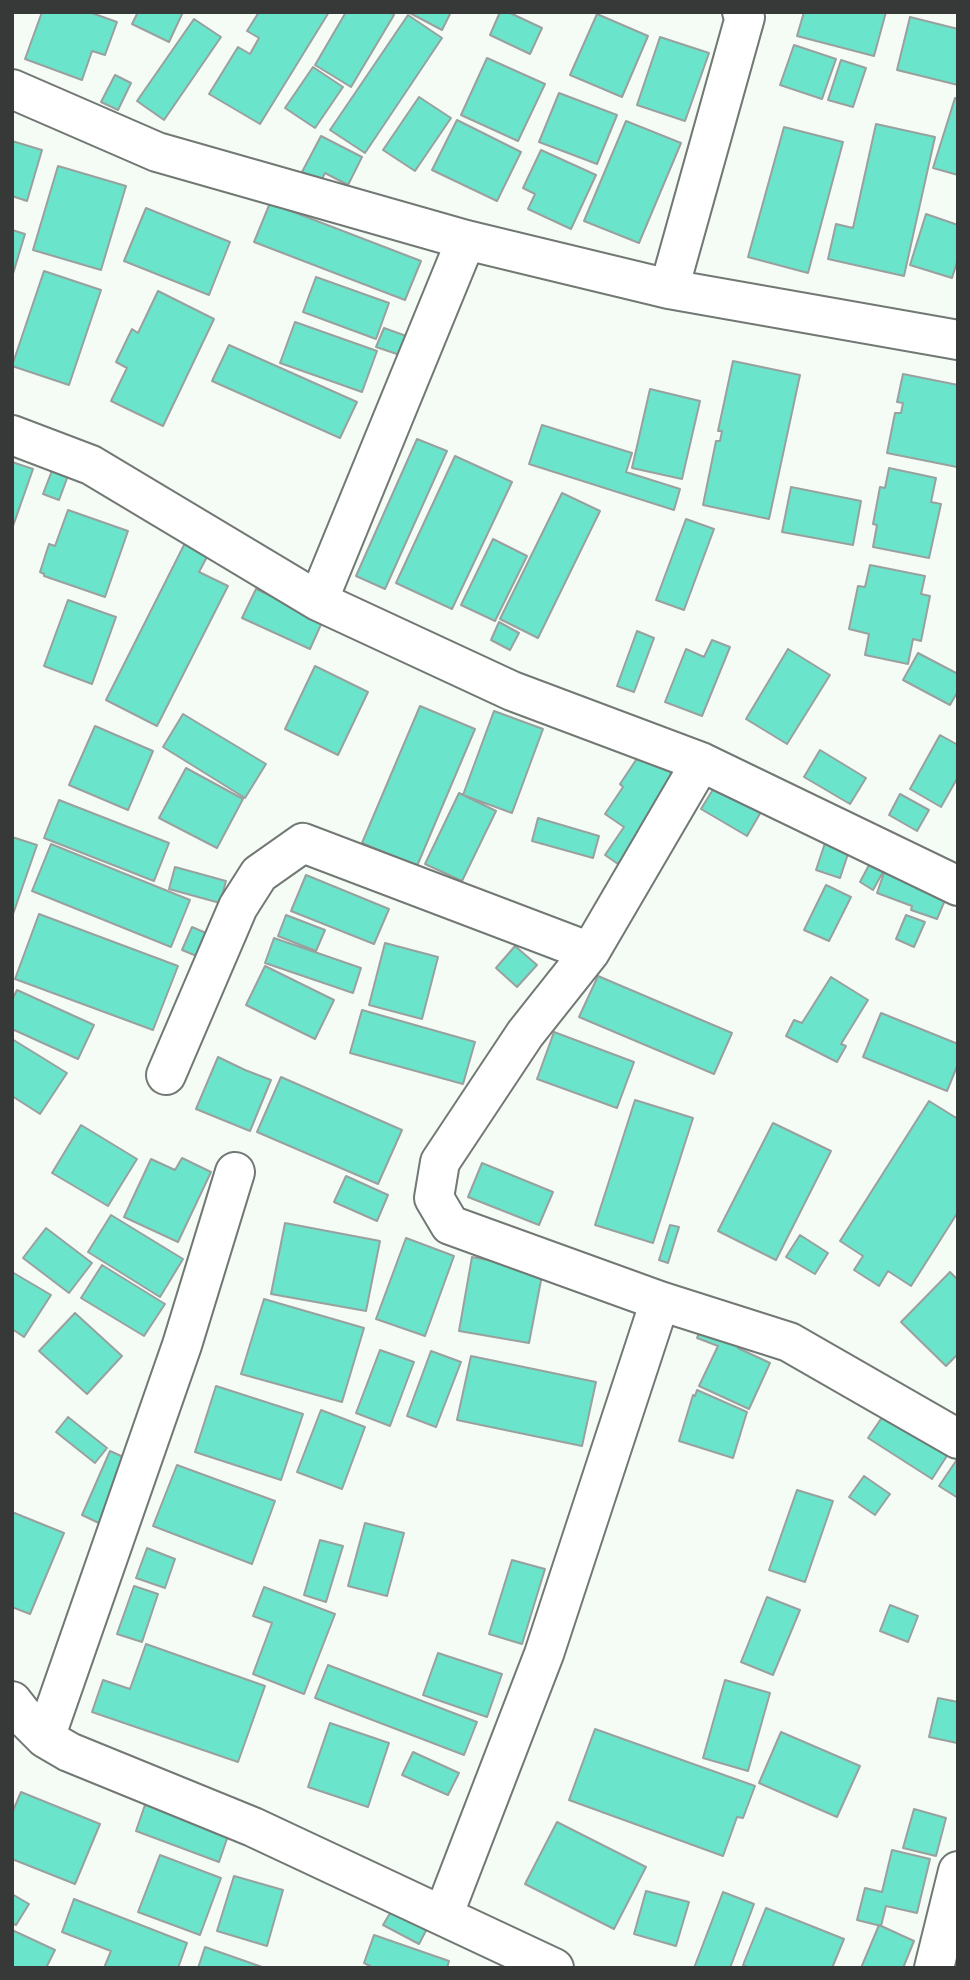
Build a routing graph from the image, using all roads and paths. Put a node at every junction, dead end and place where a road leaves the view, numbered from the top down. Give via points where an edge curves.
1 (742, 12) edge
2 (12, 89) edge
3 (466, 240) junction
4 (669, 289) junction
5 (958, 340) edge
6 (12, 435) edge
7 (318, 601) junction
8 (701, 762) junction
9 (958, 886) edge
10 (590, 953) junction
11 (166, 1075) dead end
12 (236, 1172) dead end
13 (660, 1301) junction
14 (958, 1439) edge
15 (12, 1701) edge
16 (46, 1738) junction
17 (958, 1871) edge
18 (443, 1916) junction
19 (490, 1954) edge
20 (554, 1968) edge
21 (934, 1968) edge

1 - 4 street via 745,17
2 - 3 street via 157,152
3 - 4 street
3 - 7 street
4 - 5 street
6 - 7 street via 90,466
7 - 8 street via 513,691
8 - 9 street
8 - 10 street
10 - 11 street via 303,843 259,874 238,906
10 - 13 street via 525,1034 440,1162 435,1198 450,1224
12 - 16 street via 183,1345
13 - 14 street via 789,1342
13 - 18 street via 544,1654
15 - 16 street
16 - 18 street via 69,1752 253,1826
17 - 21 street
18 - 19 street
19 - 20 street

